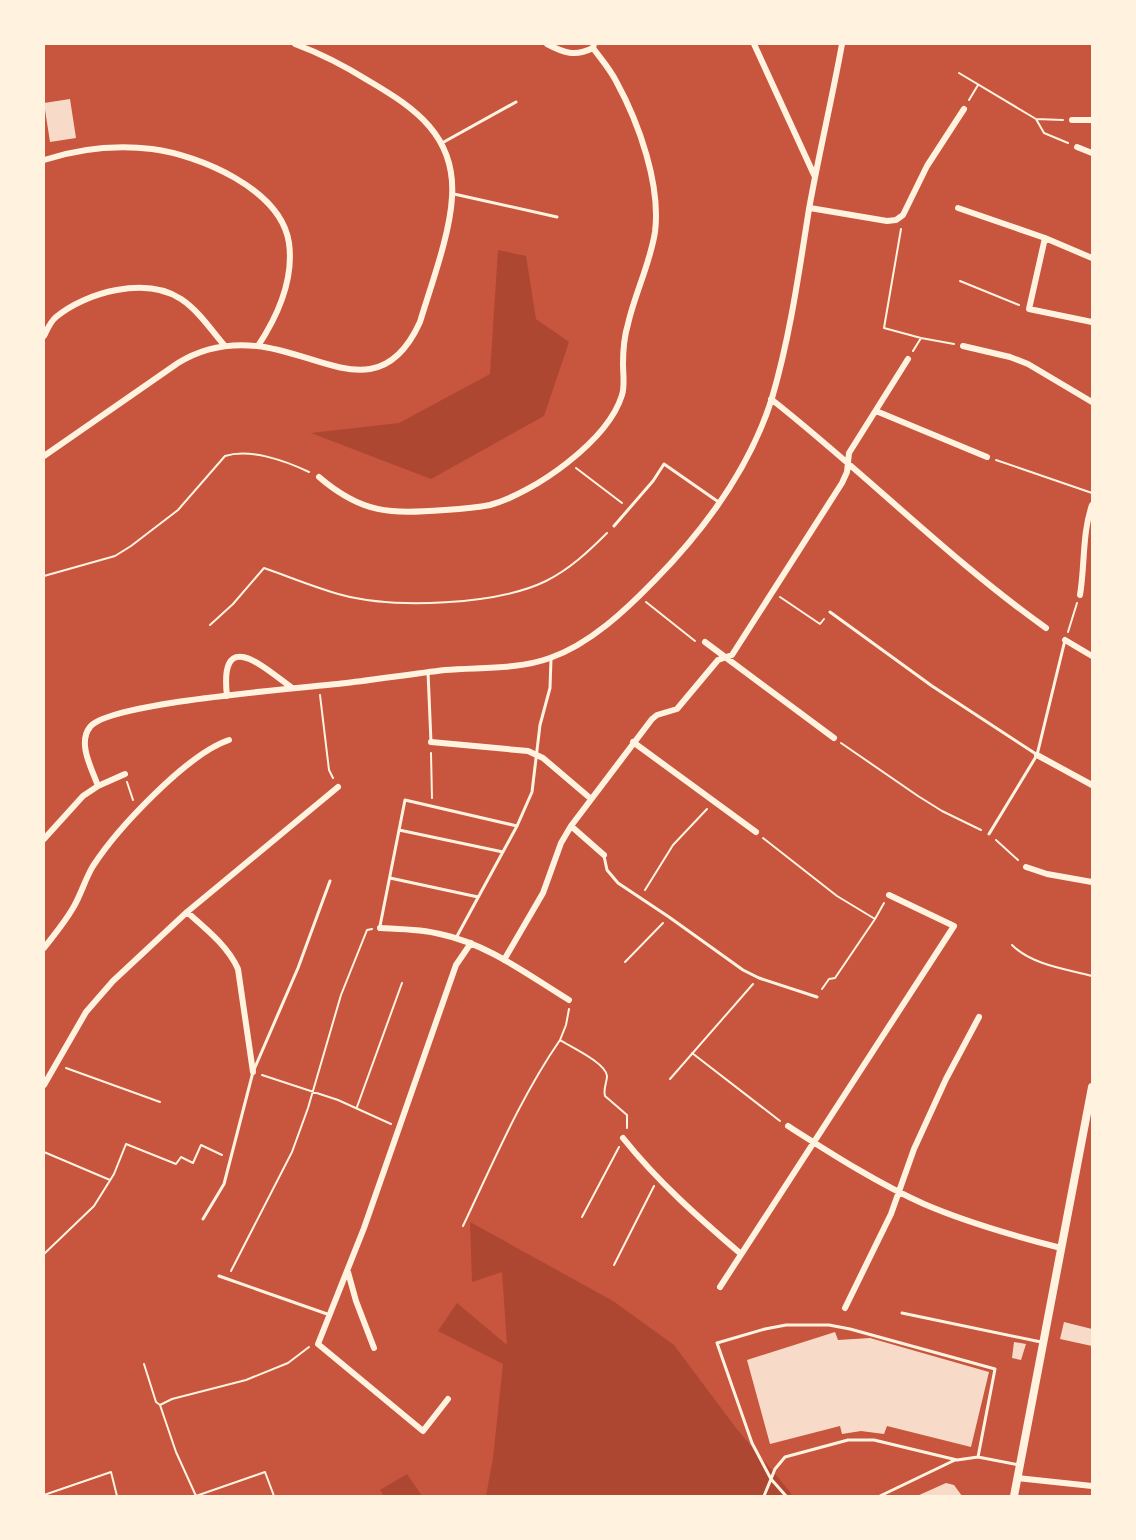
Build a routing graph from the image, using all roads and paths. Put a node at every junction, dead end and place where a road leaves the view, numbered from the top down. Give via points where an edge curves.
1 (295, 44) edge
2 (547, 44) edge
3 (754, 44) edge
4 (842, 44) edge
5 (593, 46) edge
6 (958, 73) dead end
7 (978, 85) junction
8 (516, 102) dead end
9 (964, 109) joint
10 (1036, 120) junction
11 (1072, 120) joint
12 (1092, 120) edge
13 (441, 144) junction
14 (1077, 147) joint
15 (1092, 153) edge
16 (44, 160) edge
17 (815, 177) junction
18 (452, 194) junction
19 (810, 208) junction
20 (958, 208) dead end
21 (903, 215) junction
22 (557, 217) dead end
23 (1045, 238) junction
24 (1092, 258) edge
25 (960, 281) dead end
26 (1029, 309) junction
27 (1092, 322) edge
28 (44, 336) edge
29 (921, 338) junction
30 (225, 346) junction
31 (258, 346) junction
32 (963, 346) joint
33 (908, 359) joint
34 (771, 399) junction
35 (1092, 402) edge
36 (876, 411) junction
37 (44, 456) edge
38 (987, 457) joint
39 (569, 463) junction
40 (847, 463) junction
41 (319, 477) joint
42 (1092, 493) edge
43 (720, 503) junction
44 (1092, 505) edge
45 (630, 509) junction
46 (614, 526) joint
47 (44, 576) edge
48 (773, 592) junction
49 (1080, 595) joint
50 (639, 597) junction
51 (830, 612) joint
52 (210, 625) dead end
53 (1046, 628) dead end
54 (1065, 640) junction
55 (705, 642) joint
56 (1092, 656) edge
57 (551, 657) junction
58 (725, 658) junction
59 (428, 672) junction
60 (319, 686) junction
61 (292, 688) junction
62 (227, 696) junction
63 (834, 738) joint
64 (228, 740) dead end
65 (430, 742) junction
66 (633, 742) junction
67 (537, 755) junction
68 (1037, 755) junction
69 (125, 774) joint
70 (1092, 784) edge
71 (98, 786) junction
72 (338, 787) joint
73 (590, 798) junction
74 (714, 801) junction
75 (433, 807) junction
76 (137, 811) junction
77 (517, 826) junction
78 (571, 826) junction
79 (399, 830) junction
80 (756, 832) joint
81 (989, 834) junction
82 (44, 839) edge
83 (503, 852) junction
84 (604, 855) joint
85 (1026, 867) joint
86 (390, 878) junction
87 (330, 881) dead end
88 (1092, 882) edge
89 (889, 895) joint
90 (478, 897) junction
91 (641, 898) junction
92 (187, 912) junction
93 (669, 917) junction
94 (875, 919) junction
95 (380, 928) junction
96 (456, 938) junction
97 (471, 943) junction
98 (1012, 945) dead end
99 (44, 948) edge
100 (504, 960) junction
101 (626, 962) dead end
102 (1092, 976) edge
103 (759, 978) junction
104 (402, 983) dead end
105 (817, 997) joint
106 (569, 1000) joint
107 (979, 1017) dead end
108 (560, 1040) junction
109 (691, 1053) junction
110 (55, 1064) junction
111 (253, 1072) junction
112 (670, 1079) dead end
113 (44, 1085) edge
114 (1092, 1087) edge
115 (312, 1091) junction
116 (160, 1102) dead end
117 (357, 1107) junction
118 (788, 1126) joint
119 (400, 1127) junction
120 (623, 1138) junction
121 (814, 1143) junction
122 (44, 1152) edge
123 (230, 1158) junction
124 (658, 1178) junction
125 (110, 1180) junction
126 (900, 1192) junction
127 (582, 1216) dead end
128 (204, 1219) dead end
129 (463, 1226) dead end
130 (1061, 1248) junction
131 (44, 1254) edge
132 (741, 1254) junction
133 (614, 1265) dead end
134 (348, 1271) junction
135 (219, 1276) dead end
136 (227, 1278) junction
137 (720, 1287) dead end
138 (845, 1308) dead end
139 (902, 1313) dead end
140 (330, 1315) junction
141 (1042, 1342) junction
142 (318, 1344) junction
143 (374, 1348) dead end
144 (144, 1364) dead end
145 (448, 1400) dead end
146 (160, 1405) junction
147 (978, 1457) junction
148 (957, 1460) junction
149 (1020, 1465) junction
150 (1017, 1478) junction
151 (771, 1479) junction
152 (1092, 1486) edge
153 (44, 1495) edge
154 (196, 1496) edge
155 (117, 1497) edge
156 (274, 1497) edge
157 (764, 1497) edge
158 (786, 1497) edge
159 (880, 1497) edge
160 (1014, 1497) edge

1 - 13 street via 339,62 403,101 424,120
2 - 5 street via 572,54 584,53
3 - 17 street
4 - 17 street
5 - 39 street via 627,104 648,157 657,207 655,234 624,344 623,393 592,442
6 - 7 path
7 - 9 path
7 - 10 path
8 - 13 lane
9 - 21 street via 927,166
10 - 11 path
10 - 14 path via 1044,133
11 - 12 street
13 - 18 street via 452,178
14 - 15 street
16 - 31 street via 99,149 154,150 220,171 261,196 283,226 289,242 285,287
17 - 19 street
18 - 22 lane
18 - 31 street via 448,224 420,322 402,353 389,363 356,369
19 - 21 street via 887,221
19 - 34 street via 800,272
20 - 23 street
21 - 29 path via 884,328
23 - 24 street
23 - 26 street
25 - 26 path
26 - 27 street
28 - 30 street via 54,318 98,293 141,289 179,298
29 - 32 path
29 - 33 path
30 - 31 street
30 - 37 street via 207,349 178,363
32 - 35 street via 1028,364
33 - 36 street
34 - 40 street
34 - 43 street via 756,439
36 - 38 street
36 - 40 street via 849,453
38 - 42 path
39 - 41 street via 520,493 491,504 406,513 357,503
39 - 45 path
40 - 48 street via 842,483
40 - 53 street via 969,570
41 - 47 path via 267,458 242,453 225,456 178,510 131,546 115,556
43 - 45 lane via 664,464
43 - 50 street
44 - 49 street
45 - 46 lane
46 - 52 path via 568,568 546,581 496,597 383,602 343,595 264,568
48 - 51 path via 820,624
48 - 58 street via 732,655
49 - 54 path
50 - 55 path via 701,646
50 - 57 street via 586,639
51 - 68 lane
54 - 56 street
54 - 68 lane
55 - 58 street
57 - 59 street via 528,664
57 - 67 lane via 550,688
58 - 63 street
58 - 66 street via 718,660 683,704 657,715
59 - 60 street
59 - 65 lane
60 - 61 street
60 - 72 path via 329,770
61 - 62 street
61 - 62 street via 261,664 241,657 232,659 227,666
62 - 71 street via 99,719 87,732 85,744
63 - 81 path via 934,806
64 - 76 street via 200,755
65 - 67 street
65 - 75 path
66 - 73 street
66 - 74 street
67 - 73 street
67 - 77 lane via 532,792
68 - 70 street
68 - 81 lane
69 - 71 street
69 - 76 path
71 - 82 street via 83,796
72 - 92 street
73 - 78 street
74 - 80 street
74 - 91 path via 674,845
75 - 77 lane
75 - 79 lane via 405,800
76 - 99 street via 93,867 74,907
77 - 83 lane
78 - 84 street
78 - 100 street via 543,893
79 - 83 lane
79 - 86 lane
80 - 94 path via 837,896
81 - 85 path
83 - 90 lane
84 - 91 lane via 611,877
85 - 88 street
86 - 90 lane
86 - 95 lane
87 - 111 lane via 291,986
89 - 94 path
89 - 121 street via 954,926
90 - 96 lane
91 - 93 lane
92 - 110 street via 113,981 86,1012
92 - 111 street via 218,941 238,969
93 - 101 path
93 - 103 lane
94 - 105 path via 835,978 829,979
95 - 96 street via 427,931
95 - 115 path via 367,930 341,995
96 - 97 street
97 - 100 street
97 - 119 street via 456,965
98 - 102 path via 1032,958
100 - 106 street
103 - 105 lane
103 - 109 path
104 - 117 path
106 - 108 path
107 - 126 street via 946,1079
108 - 120 path via 604,1070 605,1096 628,1119
108 - 129 path via 521,1104
109 - 112 path
109 - 118 path
110 - 113 street
110 - 116 path
111 - 115 path
111 - 123 lane
114 - 130 main road
115 - 117 path
115 - 136 path via 292,1152
117 - 119 path
118 - 121 street
119 - 134 street
120 - 124 street
120 - 127 path
121 - 126 street
121 - 132 street
122 - 125 path
123 - 125 path via 201,1145 193,1163 181,1156 176,1164 126,1144
123 - 128 lane via 224,1184
124 - 132 street
124 - 133 path
125 - 131 path via 94,1206
126 - 130 street via 1002,1232
126 - 138 street
130 - 141 main road
132 - 137 street
134 - 140 street
134 - 143 street
135 - 136 lane
136 - 140 lane
139 - 141 lane
140 - 142 street
141 - 149 main road
142 - 145 street via 423,1431
142 - 146 path via 306,1348 288,1363 246,1380 172,1398
144 - 146 path
146 - 154 path
147 - 148 lane
147 - 149 lane
147 - 151 lane via 995,1370 850,1329 786,1325 717,1343 752,1443
148 - 151 lane via 874,1440 848,1440 785,1457
148 - 159 lane
149 - 150 main road
150 - 152 street
150 - 160 main road
151 - 157 lane
151 - 158 lane
153 - 155 path via 111,1472
154 - 156 path via 264,1472

